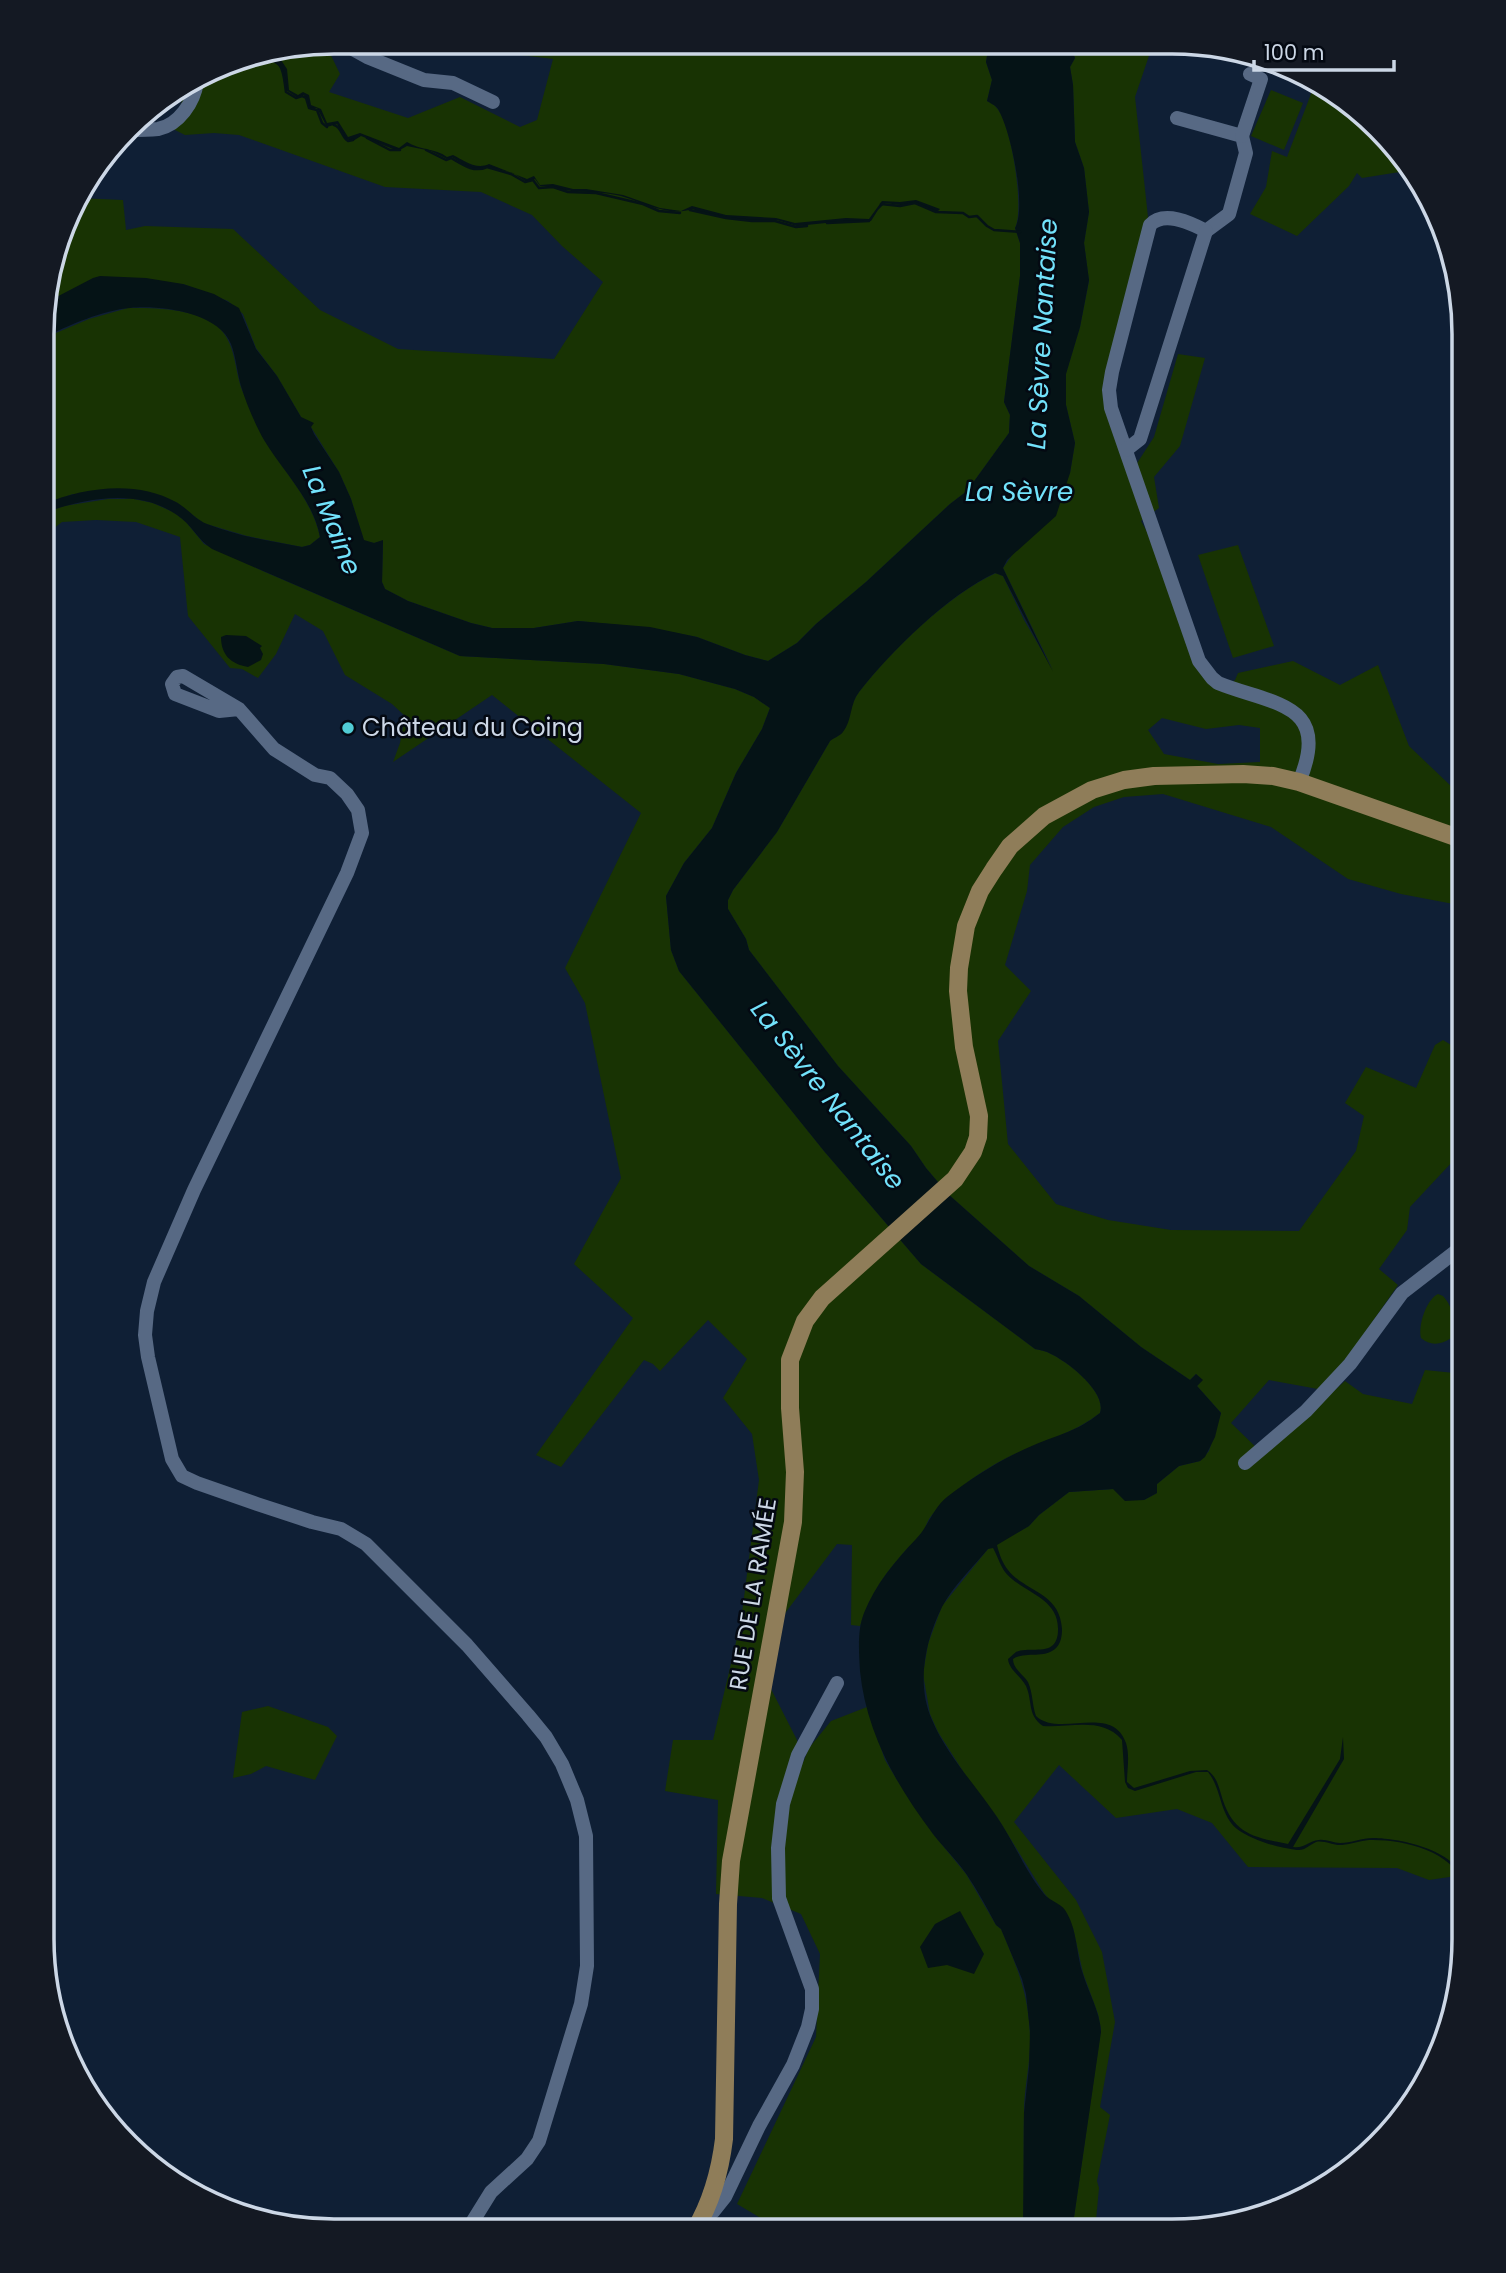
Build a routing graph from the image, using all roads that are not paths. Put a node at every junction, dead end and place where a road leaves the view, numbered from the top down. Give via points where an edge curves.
1 (361, 54) edge
2 (1250, 74) dead end
3 (194, 92) edge
4 (493, 102) dead end
5 (1177, 118) dead end
6 (143, 130) edge
7 (1241, 136) junction
8 (1206, 231) junction
9 (1126, 450) junction
10 (239, 709) dead end
11 (1299, 782) junction
12 (1452, 836) edge
13 (1452, 1253) edge
14 (1245, 1463) dead end
15 (837, 1683) dead end
16 (706, 2211) junction
17 (474, 2219) edge
18 (701, 2219) edge

1 - 4 street via 424,80 453,83
2 - 7 street via 1261,79
3 - 6 street via 176,120 159,129
5 - 7 street
7 - 8 street via 1246,153 1229,214
8 - 9 street via 1140,439
8 - 9 street via 1164,217 1150,225 1109,390
9 - 11 street via 1199,661 1218,682 1278,702 1298,716 1309,743
10 - 17 street via 274,749 315,775 330,778 347,794 358,810 362,833 154,1282 145,1335 148,1357 172,1459 182,1476 341,1529 366,1544 488,1669 540,1730 562,1764 577,1800 586,1836 587,1966 581,2004 538,2141 527,2159 491,2192
11 - 12 main road, RUE DE LA RAMÉE
11 - 16 main road, RUE DE LA RAMÉE via 1243,774 1154,776 1092,790 1044,816 1010,846 980,891 966,926 958,990 979,1126 973,1152 955,1179 822,1297 805,1321 790,1360 793,1522 732,1861 724,2139
13 - 14 street via 1402,1293 1350,1364 1306,1411
15 - 16 street via 798,1755 783,1804 778,1848 779,1898 812,1989 808,2028 725,2197 713,2211
16 - 18 main road, RUE DE LA RAMÉE

